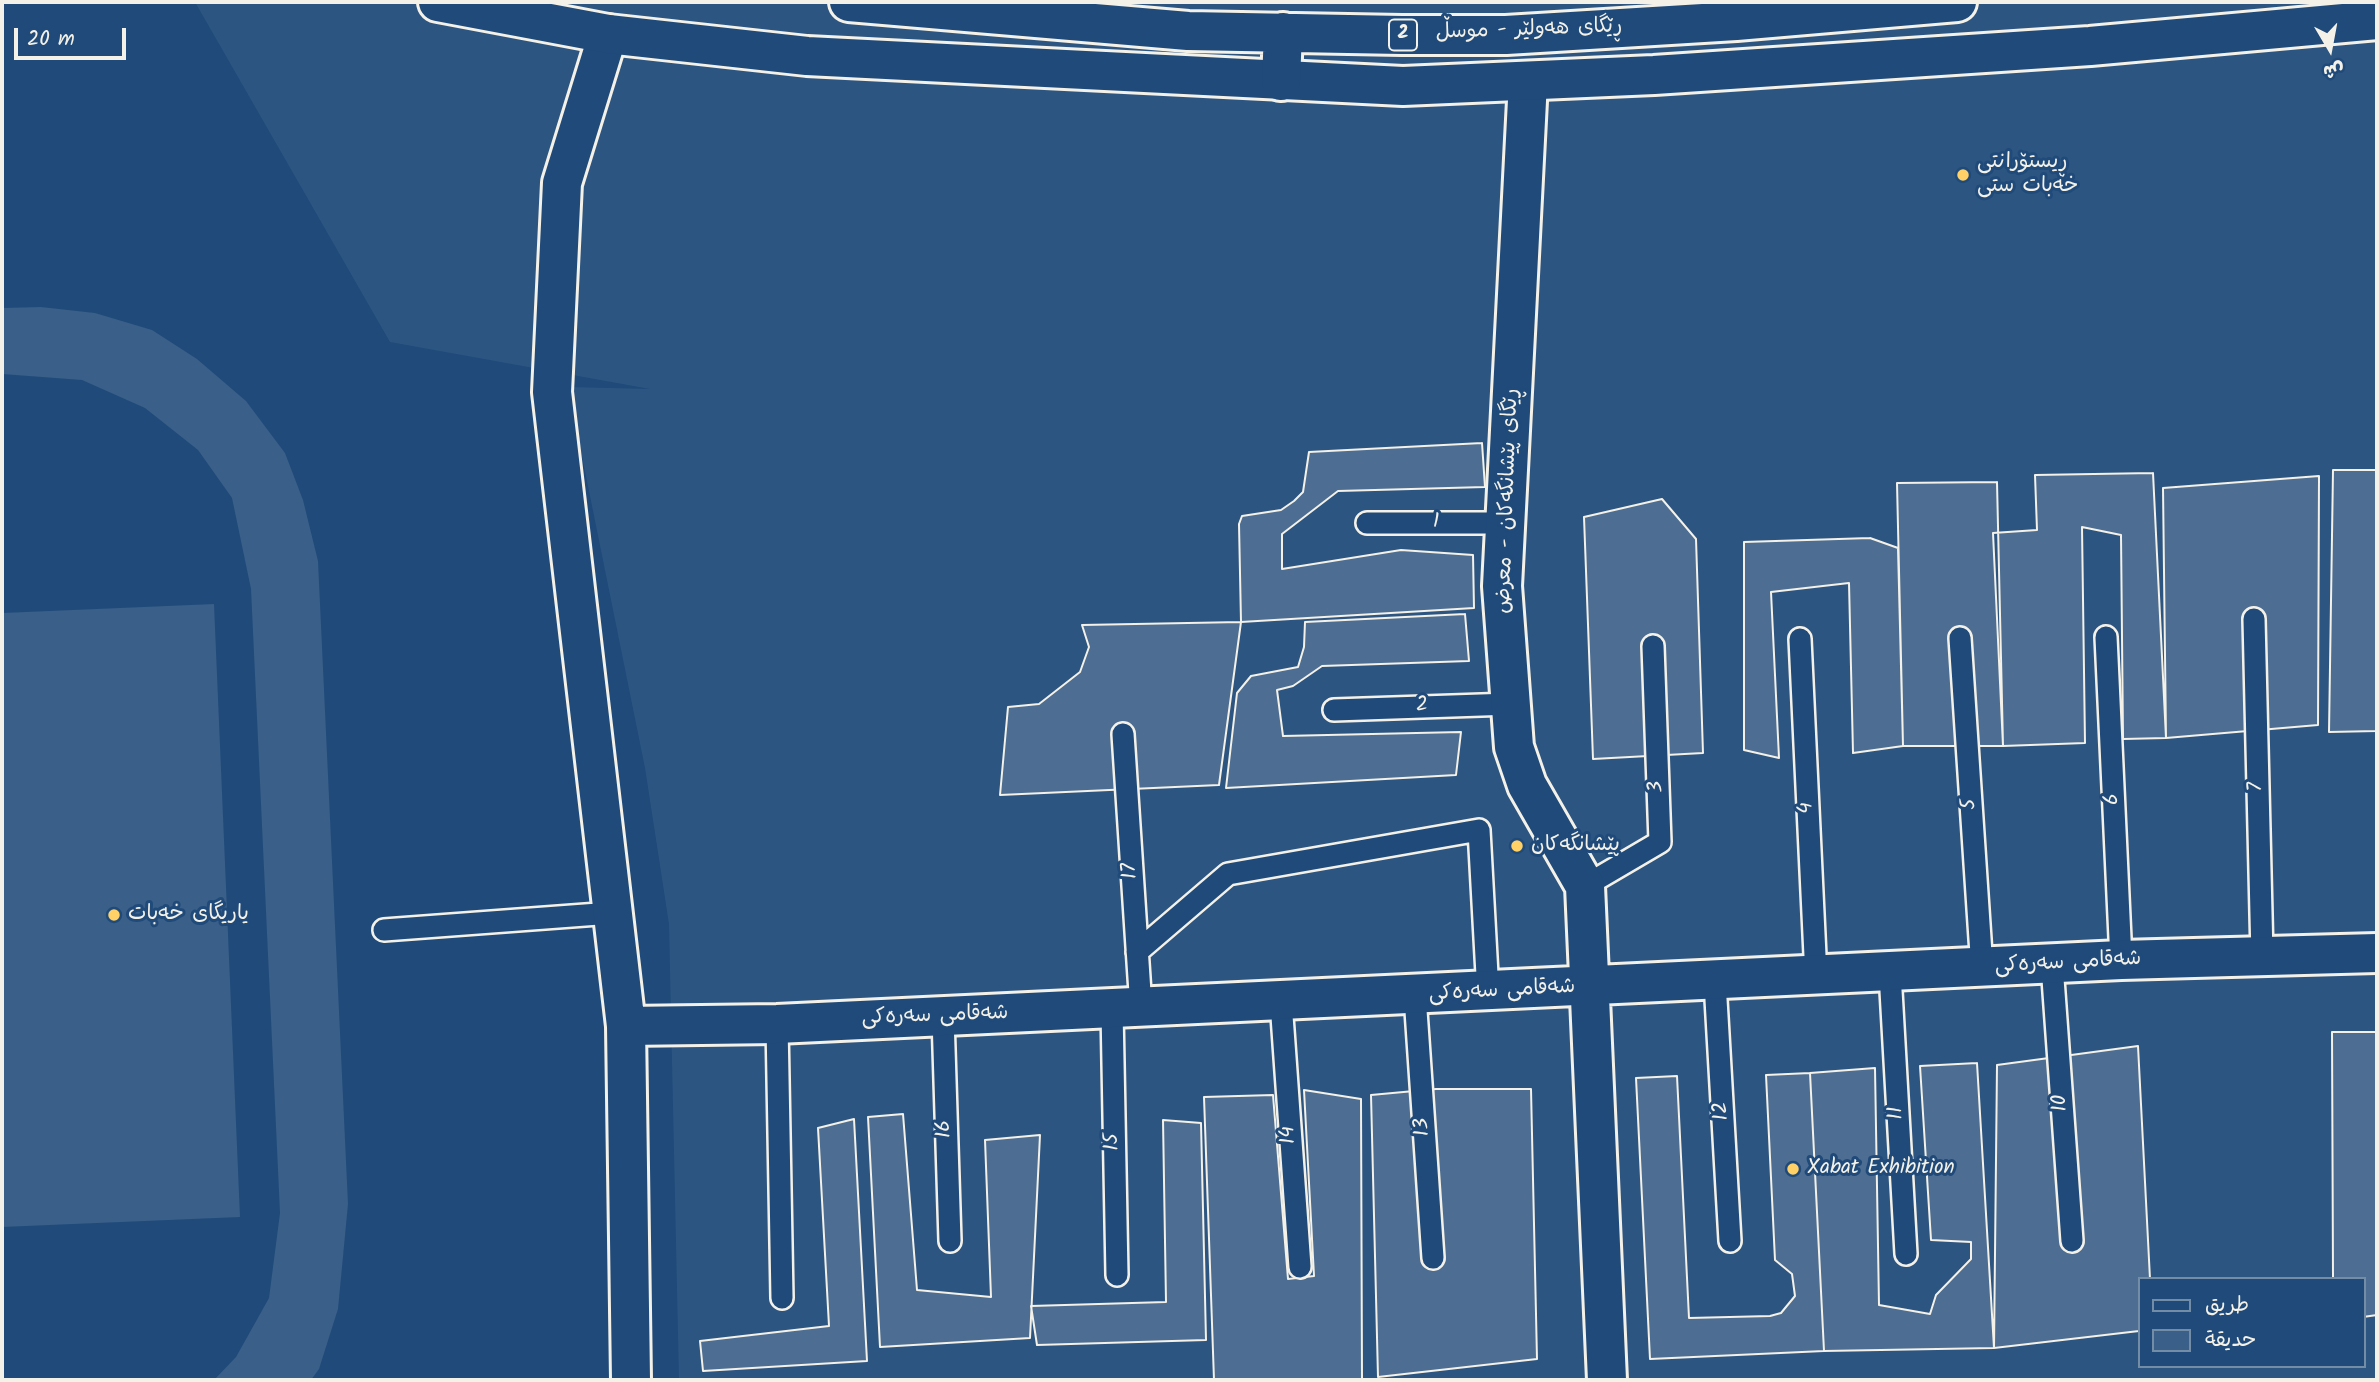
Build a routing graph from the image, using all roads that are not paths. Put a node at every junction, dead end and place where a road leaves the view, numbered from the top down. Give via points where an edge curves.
1 (438, 2) edge
2 (849, 2) edge
3 (1957, 2) edge
4 (2377, 20) edge
5 (1283, 32) junction
6 (608, 34) junction
7 (1281, 81) junction
8 (1528, 81) junction
9 (1367, 523) dead end
10 (1505, 523) junction
11 (2254, 619) dead end
12 (2106, 637) dead end
13 (1960, 638) dead end
14 (1800, 639) dead end
15 (1653, 646) dead end
16 (1511, 704) junction
17 (1334, 710) dead end
18 (1123, 734) dead end
19 (1585, 886) junction
20 (612, 913) junction
21 (384, 930) dead end
22 (1138, 952) junction
23 (2377, 953) edge
24 (2262, 956) junction
25 (2122, 960) junction
26 (2052, 965) junction
27 (1982, 969) junction
28 (1890, 973) junction
29 (1816, 977) junction
30 (1714, 982) junction
31 (1592, 988) junction
32 (1488, 993) junction
33 (1415, 996) junction
34 (1281, 1002) junction
35 (1126, 1009) junction
36 (943, 1017) junction
37 (777, 1024) junction
38 (626, 1026) junction
39 (950, 1241) dead end
40 (1730, 1241) dead end
41 (2072, 1241) dead end
42 (1906, 1254) dead end
43 (1433, 1258) dead end
44 (1300, 1267) dead end
45 (1117, 1275) dead end
46 (782, 1298) dead end
47 (631, 1380) edge
48 (1607, 1380) edge

1 - 6 main road
2 - 5 main road, ڕێگای هەولێر - موسڵ / 2 via 1188,31
3 - 5 main road, ڕێگای هەولێر - موسڵ / 2 via 1506,35
4 - 8 main road via 2090,47
5 - 7 main road
6 - 7 main road via 807,56
6 - 20 main road via 562,183 552,392
7 - 8 main road via 1403,86
8 - 10 main road, ڕێگای پێشانگەکان - معرض
9 - 10 lane, 1
10 - 16 main road, ڕێگای پێشانگەکان - معرض via 1502,586
11 - 24 lane, 7
12 - 25 lane, 6
13 - 27 lane, 5
14 - 29 lane, 4
15 - 19 lane, 3 via 1660,842
16 - 17 lane, 2
16 - 19 main road, ڕێگای پێشانگەکان - معرض via 1514,747 1527,785
18 - 22 lane, 17
19 - 31 main road, ڕێگای پێشانگەکان - معرض
20 - 21 lane
20 - 38 main road
22 - 32 lane via 1228,874 1479,830
22 - 35 lane, 17
23 - 24 main road, شەقامی سەرەکی
24 - 25 main road, شەقامی سەرەکی
25 - 26 main road, شەقامی سەرەکی
26 - 27 main road, شەقامی سەرەکی
26 - 41 lane, 10
27 - 28 main road, شەقامی سەرەکی
28 - 29 main road, شەقامی سەرەکی
28 - 42 lane, 11
29 - 30 main road, شەقامی سەرەکی
30 - 31 main road, شەقامی سەرەکی
30 - 40 lane, 12
31 - 32 main road, شەقامی سەرەکی
31 - 48 main road, ڕێگای پێشانگەکان - معرض
32 - 33 main road, شەقامی سەرەکی
33 - 34 main road, شەقامی سەرەکی
33 - 43 lane, 13
34 - 35 main road, شەقامی سەرەکی
34 - 44 lane, 14
35 - 36 main road, شەقامی سەرەکی
35 - 45 lane, 15
36 - 37 main road, شەقامی سەرەکی
36 - 39 lane, 16
37 - 38 main road, شەقامی سەرەکی
37 - 46 lane
38 - 47 main road

